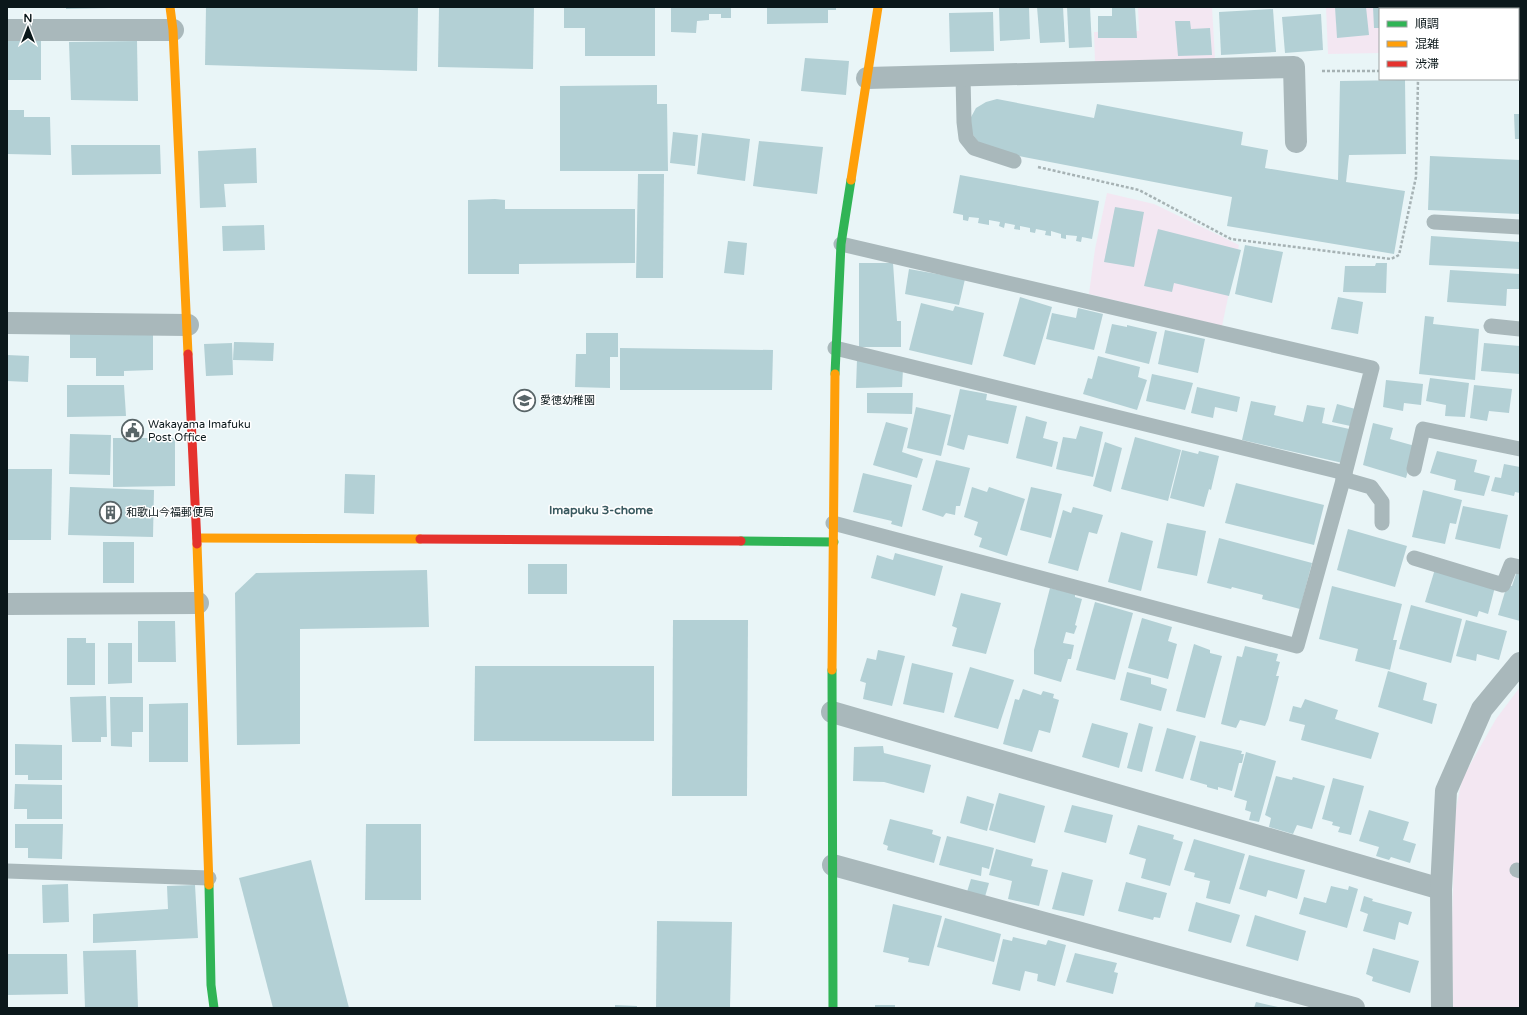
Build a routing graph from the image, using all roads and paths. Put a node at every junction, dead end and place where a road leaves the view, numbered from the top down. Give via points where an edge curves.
1 (170, 7) edge
2 (878, 7) edge
3 (7, 30) edge
4 (173, 30) junction
5 (1294, 71) junction
6 (1379, 71) edge
7 (963, 76) junction
8 (867, 78) junction
9 (1418, 80) edge
10 (1296, 142) dead end
11 (1014, 161) joint
12 (1434, 222) dead end
13 (1520, 227) edge
14 (841, 244) junction
15 (7, 323) edge
16 (188, 325) junction
17 (1491, 326) dead end
18 (1520, 329) edge
19 (835, 348) junction
20 (1520, 449) edge
21 (1414, 469) dead end
22 (1344, 476) junction
23 (833, 523) junction
24 (1382, 523) dead end
25 (197, 538) junction
26 (834, 542) junction
27 (1414, 558) dead end
28 (1520, 568) edge
29 (198, 603) junction
30 (7, 604) edge
31 (1520, 663) edge
32 (832, 712) junction
33 (833, 865) junction
34 (7, 871) edge
35 (209, 878) junction
36 (1441, 889) junction
37 (214, 1008) edge
38 (833, 1008) edge
39 (1354, 1008) edge
40 (1442, 1008) edge

1 - 4 street
2 - 8 street
3 - 4 street
4 - 16 street
5 - 6 path
5 - 7 street via 1294,67
5 - 10 street
7 - 8 street
7 - 11 lane via 966,138 974,148
8 - 14 street
9 - 11 path via 1416,177 1399,255 1391,259 1231,238 1139,190
12 - 13 lane
14 - 19 street
14 - 22 lane via 1372,368
15 - 16 street
16 - 25 street
17 - 18 lane
19 - 22 lane
19 - 23 street
20 - 21 lane via 1423,429
22 - 23 lane via 1296,646
22 - 24 lane via 1371,488 1382,502
23 - 26 street
25 - 26 street
25 - 29 street
26 - 32 street
27 - 28 lane via 1503,585 1511,565
29 - 30 street
29 - 35 street
31 - 36 street via 1482,709 1446,791
32 - 33 street
32 - 36 street
33 - 38 street
33 - 39 street
34 - 35 lane
35 - 37 street via 211,985
36 - 40 street

